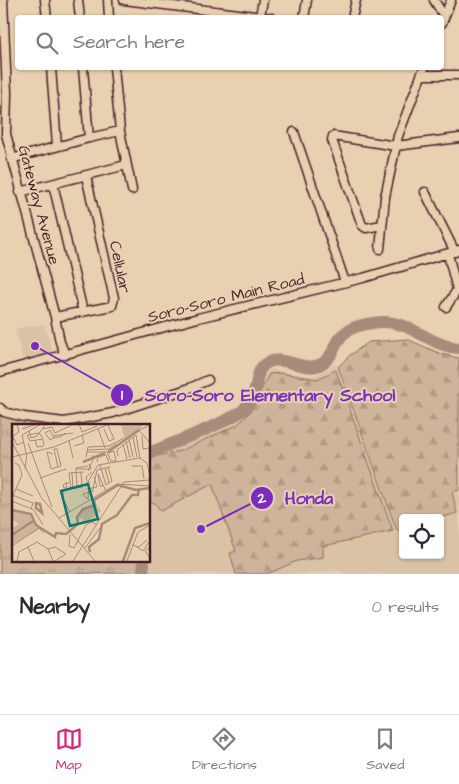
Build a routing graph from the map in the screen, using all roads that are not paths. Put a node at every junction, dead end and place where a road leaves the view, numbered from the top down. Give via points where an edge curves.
1 (3, 0) edge
2 (45, 0) edge
3 (78, 0) edge
4 (108, 0) edge
5 (124, 0) edge
6 (206, 0) edge
7 (263, 0) edge
8 (307, 0) edge
9 (356, 0) edge
10 (434, 0) edge
11 (451, 0) edge
12 (172, 3) edge
13 (204, 9) junction
14 (47, 15) edge
15 (80, 15) edge
16 (109, 15) edge
17 (252, 15) edge
18 (260, 15) edge
19 (304, 15) edge
20 (353, 15) edge
21 (441, 15) edge
22 (444, 17) edge
23 (51, 70) edge
24 (83, 70) edge
25 (114, 70) edge
26 (422, 71) edge
27 (459, 74) edge
28 (120, 131) junction
29 (294, 132) dead end
30 (3, 136) edge
31 (88, 138) junction
32 (459, 138) edge
33 (57, 146) junction
34 (396, 146) junction
35 (11, 159) junction
36 (126, 165) junction
37 (86, 176) junction
38 (53, 184) junction
39 (132, 190) dead end
40 (20, 192) junction
41 (425, 192) dead end
42 (382, 224) junction
43 (380, 249) dead end
44 (454, 252) edge
45 (345, 282) junction
46 (446, 307) dead end
47 (83, 312) junction
48 (55, 317) junction
49 (65, 354) junction
50 (0, 372) edge
51 (208, 380) dead end
52 (0, 408) edge

1 - 30 street, Gateway Avenue via 7,92
2 - 14 street
3 - 15 street
4 - 16 street
5 - 12 street
6 - 13 street
7 - 18 street
8 - 19 street
9 - 20 street
10 - 21 street
11 - 22 street
12 - 13 street
13 - 17 street
23 - 33 street
24 - 31 street
25 - 28 street
26 - 27 street
26 - 34 street
28 - 31 street
28 - 36 street
29 - 45 street
30 - 35 street, Gateway Avenue
31 - 33 street
32 - 34 street
33 - 35 street
34 - 42 street
34 - 42 street via 335,135 332,138 362,225 366,228
35 - 40 street, Gateway Avenue
36 - 37 street
36 - 39 street
37 - 38 street
37 - 47 street, Cellular via 114,298 112,306
38 - 40 street
38 - 47 street
40 - 48 street, Gateway Avenue
41 - 44 street
42 - 43 street
44 - 45 street, Soro-Soro Main Road
44 - 46 street via 457,292
45 - 49 street, Soro-Soro Main Road
47 - 48 street, Cellular
48 - 49 street, Gateway Avenue
49 - 50 street, Soro-Soro Main Road
51 - 52 street via 113,413 64,422 24,417

